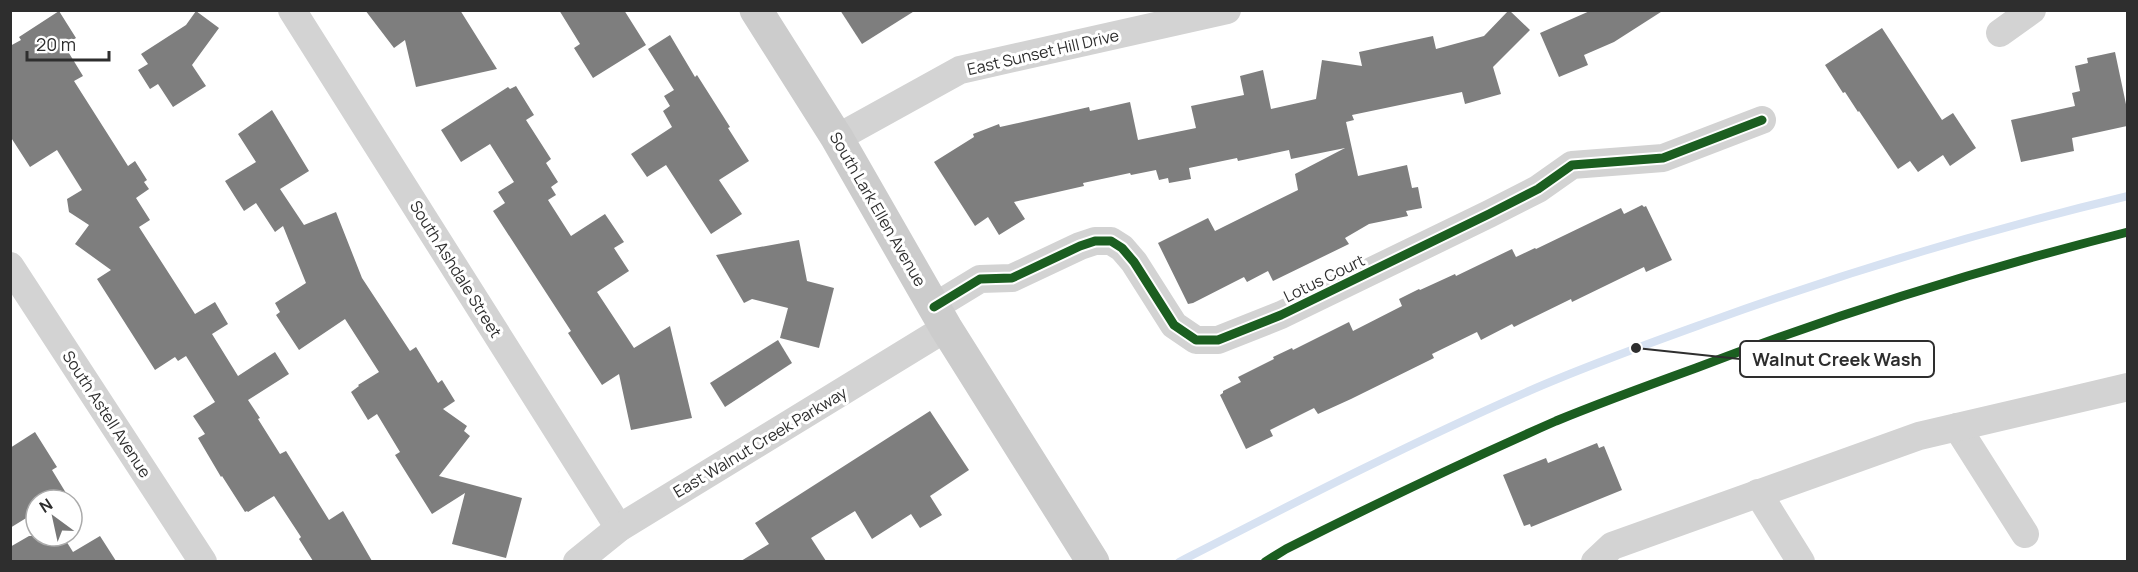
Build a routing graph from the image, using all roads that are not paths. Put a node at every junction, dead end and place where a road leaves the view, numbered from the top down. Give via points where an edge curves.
1 (292, 10) edge
2 (756, 10) edge
3 (1227, 10) edge
4 (2032, 10) edge
5 (1144, 19) edge
6 (2000, 33) dead end
7 (1762, 120) dead end
8 (837, 138) junction
9 (10, 266) edge
10 (940, 318) junction
11 (2127, 387) edge
12 (1957, 427) junction
13 (1758, 494) junction
14 (619, 528) junction
15 (2025, 534) dead end
16 (203, 561) edge
17 (577, 561) edge
18 (1093, 561) edge
19 (1595, 561) edge
20 (1801, 561) edge

1 - 14 street, South Ashdale Street
2 - 8 street, South Lark Ellen Avenue
3 - 5 street, East Sunset Hill Drive
4 - 6 street
5 - 8 street, East Sunset Hill Drive via 960,70
7 - 10 street, Lotus Court via 1663,158 1572,165 1538,189 1489,214 1281,315 1218,340 1196,340 1174,325 1134,262 1111,241 1088,243 1012,278 980,279
8 - 10 street, South Lark Ellen Avenue
9 - 16 street, South Astell Avenue
10 - 14 street, East Walnut Creek Parkway
10 - 18 street, South Lark Ellen Avenue
11 - 12 street
12 - 13 street via 1919,436
12 - 15 street
13 - 19 street via 1612,546
13 - 20 street
14 - 17 street, East Walnut Creek Parkway

